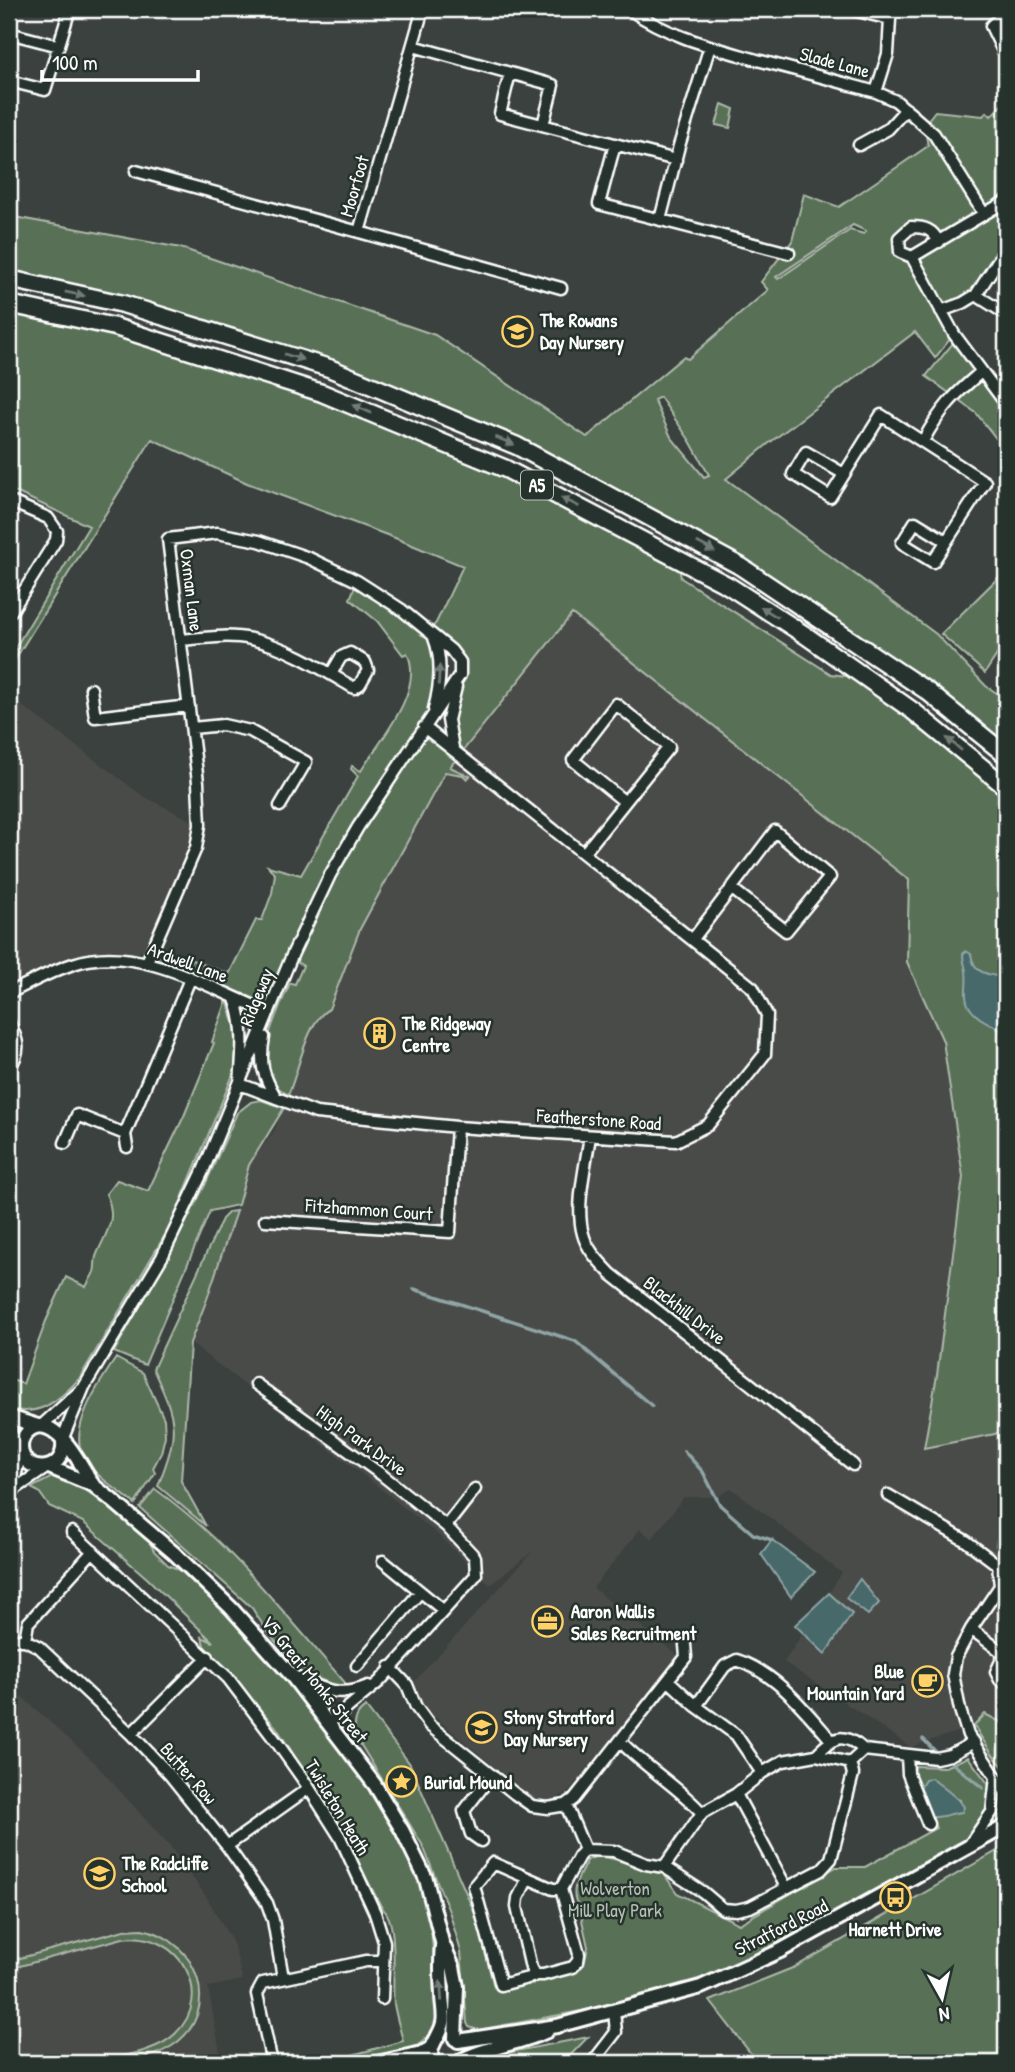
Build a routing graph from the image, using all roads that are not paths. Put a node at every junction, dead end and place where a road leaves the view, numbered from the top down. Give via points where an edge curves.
1 (70, 9) edge
2 (423, 9) edge
3 (629, 9) edge
4 (849, 9) edge
5 (1006, 12) edge
6 (892, 14) edge
7 (9, 33) edge
8 (59, 46) junction
9 (413, 46) junction
10 (709, 46) junction
11 (1003, 51) dead end
12 (510, 73) junction
13 (9, 81) edge
14 (876, 92) junction
15 (906, 109) junction
16 (542, 125) junction
17 (615, 144) junction
18 (859, 145) dead end
19 (676, 160) junction
20 (136, 171) dead end
21 (1004, 203) edge
22 (984, 214) junction
23 (660, 220) junction
24 (359, 232) junction
25 (939, 242) junction
26 (1006, 248) edge
27 (789, 253) dead end
28 (912, 257) junction
29 (9, 279) edge
30 (561, 288) dead end
31 (976, 295) junction
32 (9, 304) edge
33 (941, 311) junction
34 (1006, 314) edge
35 (981, 372) junction
36 (1006, 404) edge
37 (923, 441) junction
38 (844, 474) junction
39 (9, 501) edge
40 (946, 541) junction
41 (9, 609) edge
42 (434, 637) junction
43 (181, 640) junction
44 (331, 674) dead end
45 (458, 680) junction
46 (91, 689) dead end
47 (189, 706) junction
48 (433, 713) junction
49 (424, 727) junction
50 (192, 728) junction
51 (453, 749) junction
52 (1006, 755) edge
53 (1006, 788) edge
54 (625, 802) junction
55 (280, 806) dead end
56 (585, 852) junction
57 (732, 888) junction
58 (693, 939) junction
59 (147, 962) junction
60 (190, 979) junction
61 (9, 993) edge
62 (235, 999) junction
63 (269, 1012) junction
64 (9, 1023) edge
65 (9, 1068) edge
66 (240, 1084) junction
67 (276, 1099) junction
68 (457, 1127) junction
69 (125, 1134) junction
70 (590, 1136) junction
71 (65, 1143) dead end
72 (127, 1147) dead end
73 (265, 1220) dead end
74 (256, 1384) dead end
75 (84, 1387) junction
76 (9, 1417) edge
77 (39, 1426) junction
78 (9, 1433) edge
79 (63, 1441) junction
80 (21, 1450) junction
81 (853, 1465) dead end
82 (47, 1467) junction
83 (93, 1485) junction
84 (475, 1489) dead end
85 (10, 1492) edge
86 (888, 1495) dead end
87 (446, 1526) junction
88 (72, 1532) dead end
89 (93, 1551) junction
90 (383, 1561) dead end
91 (420, 1592) junction
92 (443, 1610) junction
93 (971, 1629) junction
94 (9, 1640) edge
95 (25, 1640) junction
96 (685, 1645) dead end
97 (1005, 1655) edge
98 (208, 1657) junction
99 (357, 1666) dead end
100 (390, 1667) junction
101 (292, 1676) junction
102 (669, 1681) junction
103 (379, 1682) junction
104 (1006, 1684) edge
105 (696, 1706) junction
106 (330, 1723) junction
107 (131, 1734) junction
108 (831, 1740) junction
109 (621, 1742) junction
110 (974, 1742) junction
111 (864, 1751) junction
112 (816, 1755) junction
113 (907, 1755) junction
114 (850, 1763) junction
115 (762, 1773) junction
116 (492, 1775) junction
117 (996, 1777) junction
118 (309, 1788) junction
119 (1006, 1792) edge
120 (736, 1794) junction
121 (566, 1805) junction
122 (702, 1813) junction
123 (928, 1824) dead end
124 (1006, 1826) edge
125 (481, 1841) dead end
126 (227, 1846) junction
127 (585, 1850) junction
128 (965, 1850) junction
129 (664, 1867) junction
130 (528, 1878) junction
131 (786, 1887) junction
132 (561, 1889) junction
133 (442, 1942) junction
134 (382, 1961) junction
135 (535, 1975) junction
136 (283, 1978) junction
137 (382, 1999) dead end
138 (456, 2008) junction
139 (614, 2011) junction
140 (557, 2026) junction
141 (475, 2039) junction
142 (457, 2040) junction
143 (434, 2044) junction
144 (461, 2062) edge
145 (272, 2063) edge
146 (377, 2063) edge
147 (434, 2063) edge
148 (592, 2063) edge

1 - 8 street
2 - 9 street, Moorfoot
3 - 10 street, Slade Lane via 650,24
4 - 6 street
5 - 11 street via 988,21
6 - 14 street
7 - 8 street
8 - 13 street via 45,90
9 - 12 street
9 - 24 street, Moorfoot
10 - 14 street, Slade Lane
10 - 19 street
12 - 16 street via 500,114
12 - 16 street via 553,85
14 - 15 street, Slade Lane
15 - 18 street via 888,129
15 - 22 street, Slade Lane via 934,134
16 - 17 street
17 - 19 street
17 - 23 street via 599,204
19 - 23 street
20 - 24 street, Moorfoot
21 - 22 street
22 - 25 street
23 - 27 street
24 - 30 street
25 - 28 street
25 - 28 street via 924,227 911,227 899,237 900,252
26 - 31 street
28 - 33 street
29 -> 52 highway, A5 via 123,304 329,368 517,446 740,566 927,691
31 - 33 street
31 - 34 street
53 -> 32 highway, A5 via 913,711 729,586 506,469 322,393 115,327
33 - 35 street
35 - 36 street
35 - 37 street via 941,410
37 - 38 street via 881,415
37 - 40 street via 985,482
38 - 38 street via 830,497 793,474 806,452
39 - 41 street via 48,518 57,531 27,587
40 - 40 street via 915,522 902,543 933,562
42 - 43 street, Oxman Lane via 357,581 260,541 217,533 168,539
42 - 45 street via 460,663
48 -> 42 street via 440,667
43 - 44 street via 251,639 285,650
43 - 47 street, Oxman Lane
45 - 48 street, Ridgeway
45 - 51 street via 448,720
46 - 47 street via 95,717
47 - 50 street, Oxman Lane
48 - 49 street, Ridgeway
49 - 51 street, Featherstone Road
49 - 63 street, Ridgeway via 330,875
50 - 55 street via 223,725 250,730 306,762
50 - 59 street, Oxman Lane via 200,814 196,848
51 - 56 street, Featherstone Road
54 - 54 street via 669,747 616,704 573,760
54 - 56 street
56 - 58 street, Featherstone Road
57 - 57 street via 775,831 830,877 786,931
57 - 58 street
58 - 70 street, Featherstone Road via 753,988 767,1015 765,1055 708,1125 676,1141
59 - 60 street, Ardwell Lane
59 - 61 street, Ardwell Lane via 113,958 74,963
60 - 62 street, Ardwell Lane
60 - 69 street
62 - 63 street, Ardwell Lane
62 - 66 street, Ardwell Lane via 243,1041
63 - 66 street, Ridgeway
63 - 67 street via 260,1056
64 - 65 street via 19,1042
66 - 67 street, Featherstone Road
66 - 75 street, Ridgeway via 162,1257
67 - 68 street, Featherstone Road via 316,1113
68 - 70 street, Featherstone Road
68 - 73 street, Fitzhammon Court via 450,1232
69 - 71 street via 77,1115
69 - 72 street
70 - 81 street, Blackhill Drive via 579,1216 597,1259
74 - 87 street, High Park Drive
75 - 77 street, Ridgeway
75 - 79 street, Ridgeway
76 - 77 street
77 - 79 street via 54,1429
77 - 80 street via 24,1436
78 - 80 street
79 - 82 street via 62,1454
79 - 83 street, V5 Great Monks Street
80 - 82 street via 28,1462
80 - 85 street
82 - 83 street, V5 Great Monks Street
82 - 85 street
83 - 101 street, V5 Great Monks Street via 231,1608
84 - 87 street
86 - 93 street via 998,1565 1000,1586
87 - 92 street, High Park Drive via 475,1557 477,1568 476,1575
88 - 89 street, Twisleton Heath
89 - 95 street via 28,1623
89 - 98 street, Twisleton Heath
90 - 91 street
91 - 92 street
91 - 99 street
92 - 100 street, High Park Drive
93 - 97 street
93 - 110 street via 956,1657 953,1674 960,1710
94 - 95 street
95 - 107 street, Butter Row via 40,1647
96 - 102 street via 686,1657
97 - 104 street via 996,1672
98 - 107 street
98 - 118 street, Twisleton Heath
100 - 103 street, High Park Drive
100 - 116 street via 407,1685 430,1726
101 - 103 street via 331,1693 354,1692
101 - 106 street, V5 Great Monks Street
102 - 105 street
102 - 109 street
103 - 106 street, High Park Drive
105 - 108 street via 725,1666 737,1660 754,1666 792,1695
105 - 115 street via 736,1735
106 - 133 street, V5 Great Monks Street via 402,1830 426,1879
107 - 126 street, Butter Row
108 - 111 street via 854,1741
108 - 112 street
109 - 121 street
109 - 122 street via 641,1763 686,1794
110 - 113 street via 936,1758
110 - 117 street
111 - 113 street
111 - 114 street
112 - 114 street
112 - 115 street via 783,1760
113 - 123 street via 908,1774
114 - 131 street via 853,1774 831,1859 821,1870
115 - 120 street
116 - 121 street via 532,1806
116 - 125 street via 464,1811 471,1834
117 - 119 street
117 - 128 street via 992,1812
118 - 126 street
118 - 134 street, Twisleton Heath via 340,1837 375,1913 384,1942
120 - 122 street
120 - 131 street
121 - 127 street
122 - 129 street
124 - 128 street, Stratford Road
126 - 136 street, Butter Row via 267,1903
127 - 129 street via 614,1851
127 - 132 street
128 - 139 street, Stratford Road via 740,1970 701,1987
129 - 131 street via 723,1909 750,1907
130 - 132 street
130 - 135 street via 517,1907
130 - 135 street via 493,1863 474,1886 501,1985
132 - 135 street via 578,1961 573,1967
133 - 138 street, V5 Great Monks Street via 453,1966
143 -> 133 street, V5 Great Monks Street via 443,2021
134 - 136 street
134 - 137 street, Twisleton Heath
136 - 145 street via 263,1983 257,1994
138 - 141 street via 464,2028
138 - 142 street, V5 Great Monks Street
139 - 140 street, Stratford Road
139 - 148 street via 616,2032
140 - 141 street, Stratford Road
140 - 144 street, Stratford Road
141 - 142 street, Stratford Road
142 - 143 street, Stratford Road via 446,2037
142 - 144 street, V5 Great Monks Street via 464,2050
143 - 146 street via 422,2053
143 - 147 street, V5 Great Monks Street

